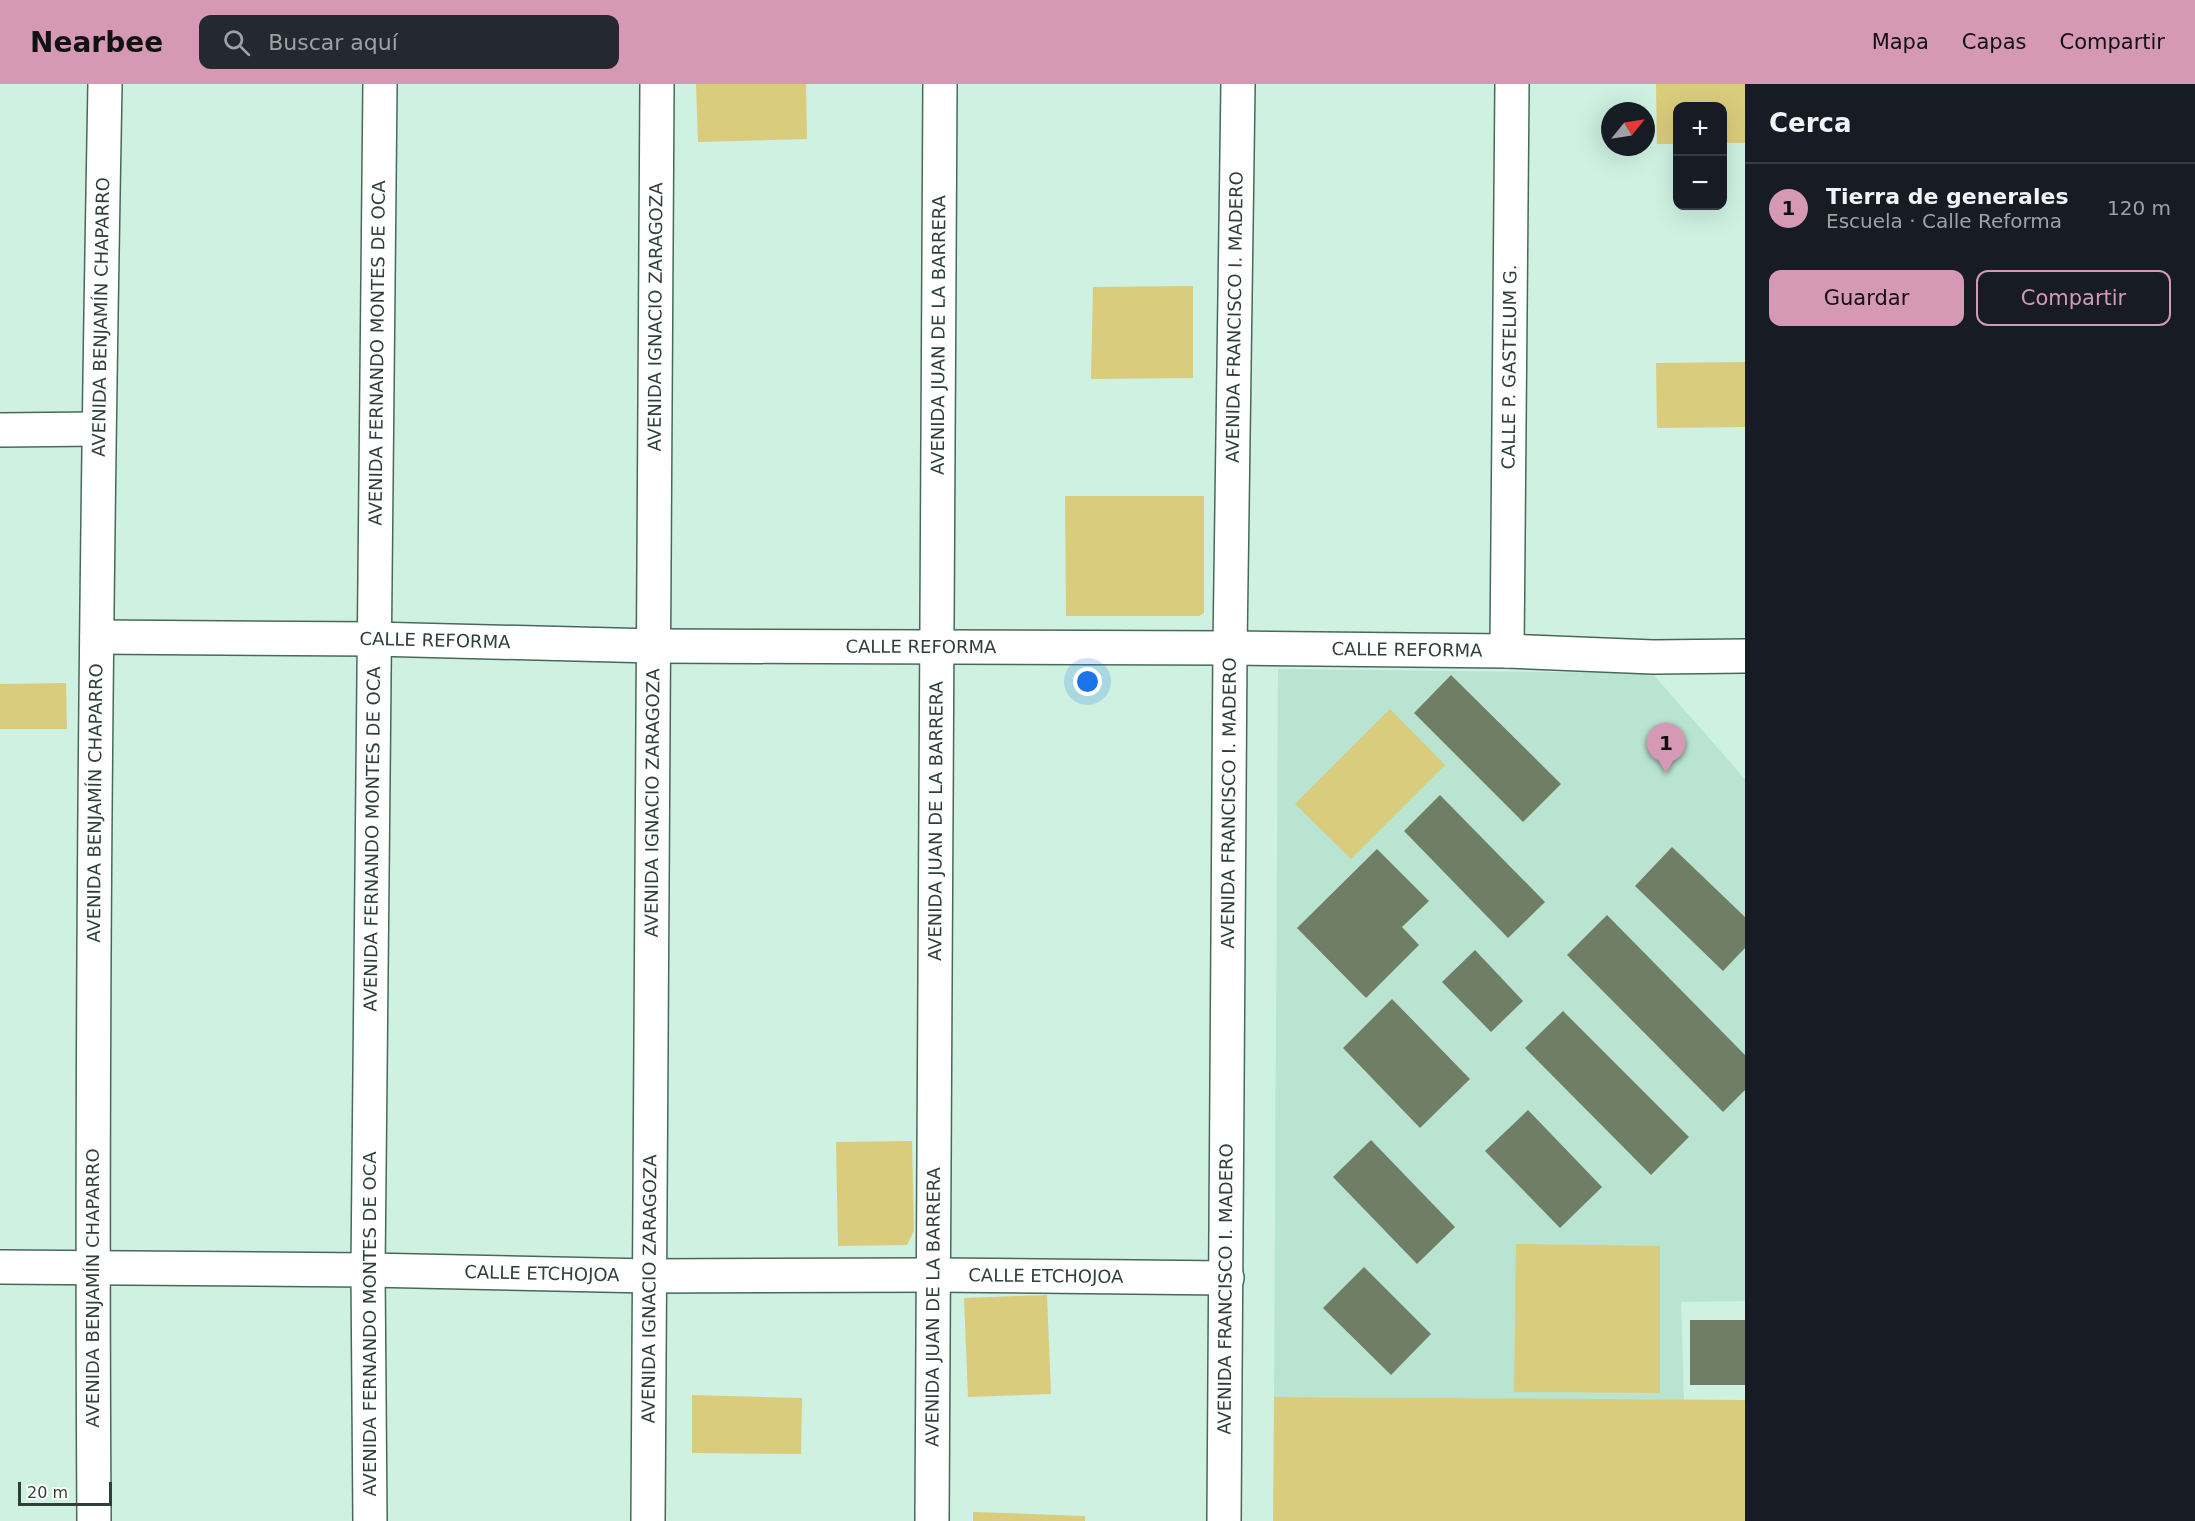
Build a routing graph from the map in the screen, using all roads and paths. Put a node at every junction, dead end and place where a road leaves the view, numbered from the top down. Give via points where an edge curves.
1 (105, 84) edge
2 (380, 84) edge
3 (657, 84) edge
4 (940, 84) edge
5 (1238, 84) edge
6 (1512, 84) edge
7 (98, 429) junction
8 (0, 430) edge
9 (97, 637) junction
10 (373, 639) junction
11 (654, 646) junction
12 (938, 648) junction
13 (1230, 648) junction
14 (1507, 651) junction
15 (1745, 656) edge
16 (0, 1267) edge
17 (92, 1268) junction
18 (368, 1270) junction
19 (935, 1275) junction
20 (649, 1276) junction
21 (1227, 1278) junction
22 (94, 1521) edge
23 (370, 1521) edge
24 (648, 1521) edge
25 (932, 1521) edge
26 (1224, 1521) edge

1 - 7 street, AVENIDA BENJAMÍN CHAPARRO
2 - 10 street, AVENIDA FERNANDO MONTES DE OCA
3 - 11 street, AVENIDA IGNACIO ZARAGOZA
4 - 12 street, AVENIDA JUAN DE LA BARRERA
5 - 13 street, AVENIDA FRANCISCO I. MADERO
6 - 14 street, CALLE P. GASTELUM G.
7 - 8 street
7 - 9 street, AVENIDA BENJAMÍN CHAPARRO
9 - 10 street, CALLE REFORMA
9 - 17 street, AVENIDA BENJAMÍN CHAPARRO
10 - 11 street, CALLE REFORMA
10 - 18 street, AVENIDA FERNANDO MONTES DE OCA
11 - 12 street, CALLE REFORMA
11 - 20 street, AVENIDA IGNACIO ZARAGOZA
12 - 13 street, CALLE REFORMA
12 - 19 street, AVENIDA JUAN DE LA BARRERA
13 - 14 street, CALLE REFORMA
13 - 21 street, AVENIDA FRANCISCO I. MADERO
14 - 15 street, CALLE REFORMA
16 - 17 street, CALLE ETCHOJOA
17 - 18 street, CALLE ETCHOJOA
17 - 22 street, AVENIDA BENJAMÍN CHAPARRO
18 - 20 street, CALLE ETCHOJOA
18 - 23 street, AVENIDA FERNANDO MONTES DE OCA
19 - 20 street, CALLE ETCHOJOA
19 - 21 street, CALLE ETCHOJOA
19 - 25 street, AVENIDA JUAN DE LA BARRERA
20 - 24 street, AVENIDA IGNACIO ZARAGOZA
21 - 26 street, AVENIDA FRANCISCO I. MADERO

